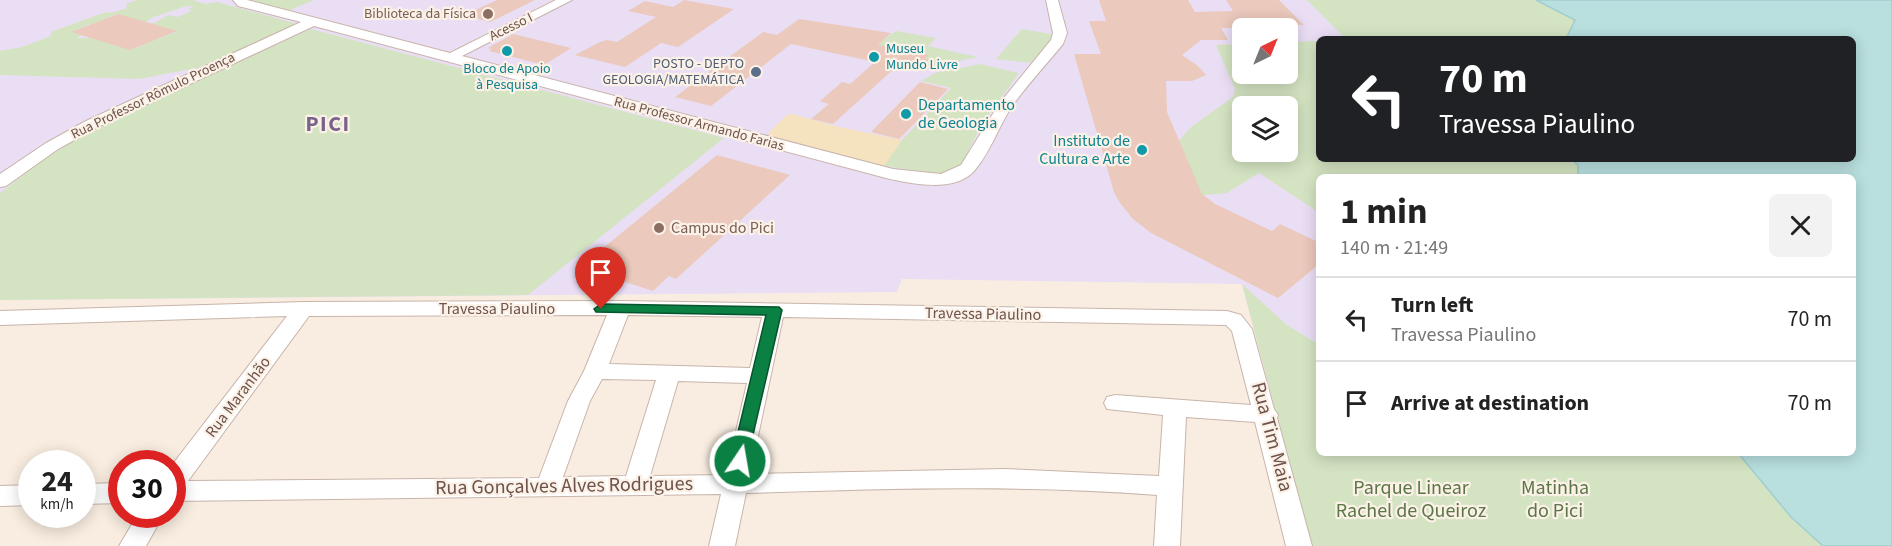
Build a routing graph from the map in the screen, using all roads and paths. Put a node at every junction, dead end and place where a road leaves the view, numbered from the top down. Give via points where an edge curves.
1 (239, 0) edge
2 (566, 0) edge
3 (1052, 0) edge
4 (312, 22) junction
5 (456, 54) dead end
6 (0, 182) edge
7 (620, 308) junction
8 (303, 309) junction
9 (774, 310) junction
10 (0, 318) edge
11 (1242, 329) joint
12 (595, 371) junction
13 (669, 374) junction
14 (758, 376) junction
15 (1115, 403) dead end
16 (1175, 407) junction
17 (1267, 415) junction
18 (186, 465) edge
19 (735, 483) junction
20 (635, 486) junction
21 (1172, 487) junction
22 (547, 488) junction
23 (186, 491) edge
24 (18, 495) edge
25 (0, 496) edge
26 (143, 528) edge
27 (132, 546) edge
28 (722, 546) edge
29 (1167, 546) edge
30 (1299, 546) edge

1 - 4 street, Rua Professor Armando Farias
2 - 5 street, Acesso I
3 - 4 street, Rua Professor Armando Farias via 1060,33 1054,47 1004,107 968,168 938,179 892,174
4 - 6 street, Rua Professor Rômulo Proença via 92,124
7 - 8 street, Travessa Piaulino
7 - 9 street, Travessa Piaulino
7 - 12 street
8 - 10 street, Travessa Piaulino
8 - 18 street, Rua Maranhão
9 - 11 street, Travessa Piaulino via 1227,318
9 - 14 street
11 - 17 street, Rua Tim Maia
12 - 13 street
12 - 22 street via 582,394
13 - 14 street
13 - 20 street
14 - 19 street
15 - 16 street
16 - 17 street
16 - 21 street
17 - 30 street, Rua Tim Maia
19 - 20 street, Rua Gonçalves Alves Rodrigues
19 - 21 street, Rua Gonçalves Alves Rodrigues via 974,477 1115,480
19 - 28 street
20 - 22 street, Rua Gonçalves Alves Rodrigues
21 - 29 street
22 - 23 street, Rua Gonçalves Alves Rodrigues
24 - 25 street
26 - 27 street

